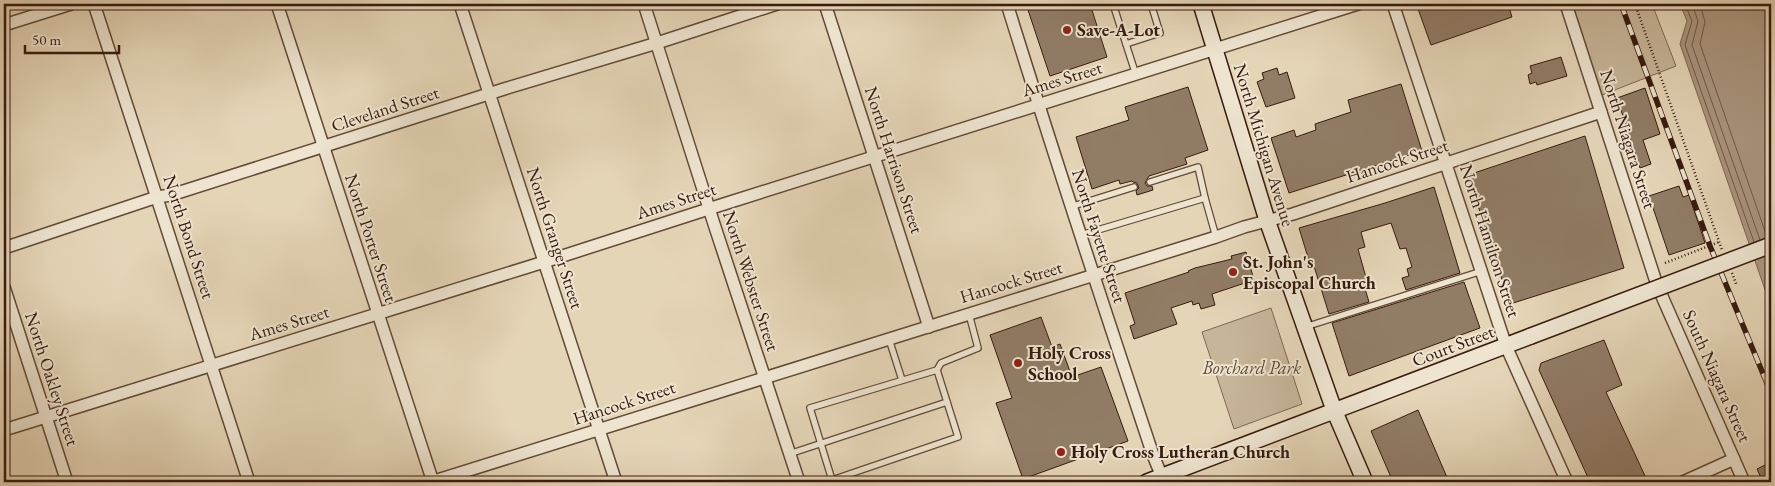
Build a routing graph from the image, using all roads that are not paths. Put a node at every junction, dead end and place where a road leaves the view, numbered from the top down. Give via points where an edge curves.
1 (71, 4) edge
2 (94, 4) edge
3 (277, 4) edge
4 (460, 4) edge
5 (644, 4) edge
6 (776, 4) edge
7 (825, 4) edge
8 (1007, 4) edge
9 (1113, 4) edge
10 (1151, 4) edge
11 (1201, 4) edge
12 (1358, 4) edge
13 (1394, 4) edge
14 (1566, 4) edge
15 (4, 25) edge
16 (657, 43) junction
17 (1126, 44) junction
18 (1215, 49) junction
19 (1136, 74) junction
20 (490, 94) junction
21 (1038, 105) junction
22 (1600, 112) junction
23 (323, 147) junction
24 (874, 157) junction
25 (1446, 163) junction
26 (1150, 182) dead end
27 (1134, 187) dead end
28 (157, 197) junction
29 (1206, 198) junction
30 (1070, 206) junction
31 (709, 209) junction
32 (1267, 220) junction
33 (1081, 235) junction
34 (1216, 237) junction
35 (1771, 245) edge
36 (4, 248) edge
37 (544, 262) junction
38 (1483, 271) junction
39 (1093, 274) junction
40 (1657, 285) joint
41 (4, 287) edge
42 (378, 313) junction
43 (969, 314) junction
44 (929, 327) junction
45 (1305, 327) junction
46 (889, 339) junction
47 (1506, 346) junction
48 (212, 365) junction
49 (937, 370) junction
50 (764, 377) junction
51 (902, 380) junction
52 (947, 402) junction
53 (1334, 410) junction
54 (45, 417) junction
55 (4, 430) edge
56 (599, 430) junction
57 (820, 444) junction
58 (789, 454) junction
59 (1734, 459) junction
60 (1162, 477) junction
61 (832, 481) edge
62 (67, 482) edge
63 (249, 482) edge
64 (432, 482) edge
65 (616, 482) edge
66 (799, 482) edge
67 (1148, 482) edge
68 (1365, 482) edge
69 (1567, 482) edge
70 (1683, 482) edge
71 (1744, 482) edge

1 - 15 street
2 - 28 street, North Bond Street
3 - 23 street, North Porter Street
4 - 20 street, North Granger Street
5 - 16 street, North Webster Street
6 - 16 street, Cleveland Street
7 - 24 street, North Harrison Street
8 - 21 street, North Fayette Street
9 - 17 lane
10 - 17 lane via 1160,33
11 - 18 main road, North Michigan Avenue
12 - 18 street, Ames Street
13 - 25 street, North Hamilton Street
14 - 22 street, North Niagara Street
16 - 20 street, Cleveland Street
16 - 31 street, North Webster Street
17 - 19 lane
18 - 19 street, Ames Street
18 - 32 main road, North Michigan Avenue
19 - 21 street, Ames Street
20 - 23 street, Cleveland Street
20 - 37 street, North Granger Street
21 - 24 street, Ames Street
21 - 30 street, North Fayette Street
22 - 25 street, Hancock Street
22 - 40 street, North Niagara Street
23 - 28 street, Cleveland Street
23 - 42 street, North Porter Street
24 - 31 street, Ames Street
24 - 44 street, North Harrison Street
25 - 32 street, Hancock Street
25 - 38 street, North Hamilton Street
26 - 29 lane via 1198,167
27 - 30 lane
28 - 36 street, Cleveland Street
28 - 48 street, North Bond Street
29 - 33 lane
29 - 34 lane
30 - 33 street, North Fayette Street
31 - 37 street, Ames Street
31 - 50 street, North Webster Street
32 - 34 street, Hancock Street
32 - 45 main road, North Michigan Avenue
33 - 39 street, North Fayette Street
34 - 39 street, Hancock Street
35 - 47 main road, Court Street, bridge
37 - 42 street, Ames Street
37 - 56 street, North Granger Street
38 - 45 lane
38 - 47 street, North Hamilton Street
39 - 43 street, Hancock Street
39 - 60 street, North Fayette Street
40 - 59 street, South Niagara Street
41 - 54 street, North Oakley Street
42 - 48 street, Ames Street
42 - 64 street, North Porter Street
43 - 44 street, Hancock Street
43 - 49 lane via 978,348 941,363
44 - 46 street, Hancock Street
45 - 53 main road, North Michigan Avenue
46 - 50 street, Hancock Street
46 - 51 lane
47 - 53 main road, Court Street
47 - 69 street, North Hamilton Street
48 - 54 street, Ames Street
48 - 63 street, North Bond Street
49 - 51 lane
49 - 52 lane
50 - 56 street, Hancock Street
50 - 58 street, North Webster Street
51 - 57 lane via 810,408
52 - 57 lane
52 - 61 lane via 958,437
53 - 60 main road, Court Street
53 - 68 main road, North Michigan Avenue
54 - 55 street, Ames Street
54 - 62 street, North Oakley Street
56 - 64 street, Hancock Street
56 - 65 street, North Granger Street
57 - 58 lane
57 - 61 lane
58 - 66 street, North Webster Street
59 - 70 street
59 - 71 street, South Niagara Street
60 - 67 main road, Court Street

